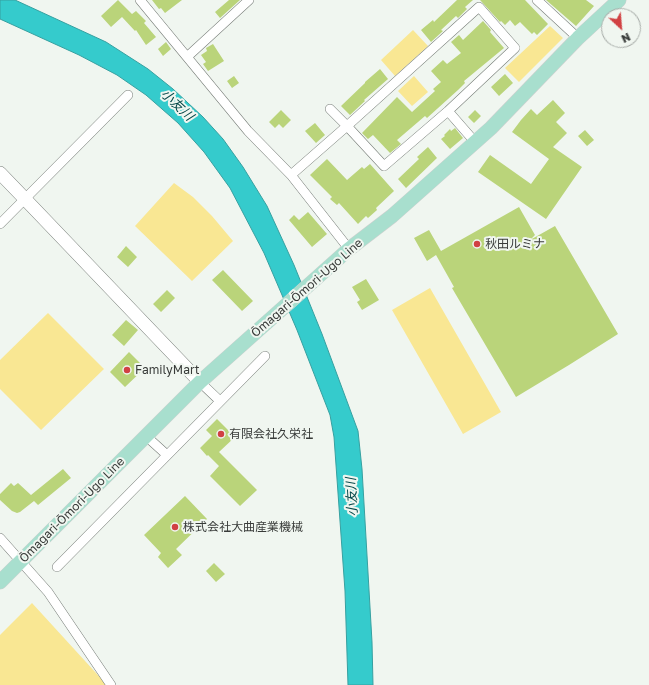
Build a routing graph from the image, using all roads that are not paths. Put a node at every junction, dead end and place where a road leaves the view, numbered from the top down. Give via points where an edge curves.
1 (140, 0) edge
2 (249, 0) edge
3 (537, 0) edge
4 (620, 0) edge
5 (476, 4) edge
6 (578, 38) junction
7 (187, 56) junction
8 (128, 95) dead end
9 (330, 109) dead end
10 (448, 111) junction
11 (347, 126) junction
12 (474, 142) junction
13 (0, 173) edge
14 (291, 175) junction
15 (26, 199) junction
16 (0, 224) edge
17 (349, 250) junction
18 (265, 356) dead end
19 (200, 382) junction
20 (220, 401) junction
21 (146, 436) junction
22 (167, 455) junction
23 (0, 538) edge
24 (21, 561) junction
25 (57, 567) dead end
26 (4, 578) edge
27 (112, 685) edge

1 - 7 street
2 - 7 street
3 - 6 street
4 - 6 main road, Ōmagari-Ōmori-Ugo Line
5 - 10 street via 515,48
5 - 11 street
6 - 12 main road, Ōmagari-Ōmori-Ugo Line via 491,128
7 - 14 street via 248,131
8 - 15 street
9 - 11 street
10 - 11 street via 384,166
10 - 12 street
11 - 14 street
12 - 17 main road, Ōmagari-Ōmori-Ugo Line via 392,216
13 - 15 street
14 - 17 street
15 - 16 street
15 - 19 street
17 - 19 main road, Ōmagari-Ōmori-Ugo Line
18 - 20 street
19 - 20 street
19 - 21 main road, Ōmagari-Ōmori-Ugo Line
20 - 22 street
21 - 22 street
21 - 24 main road, Ōmagari-Ōmori-Ugo Line
22 - 25 street
23 - 24 street
24 - 26 main road, Ōmagari-Ōmori-Ugo Line
24 - 27 street via 48,592

